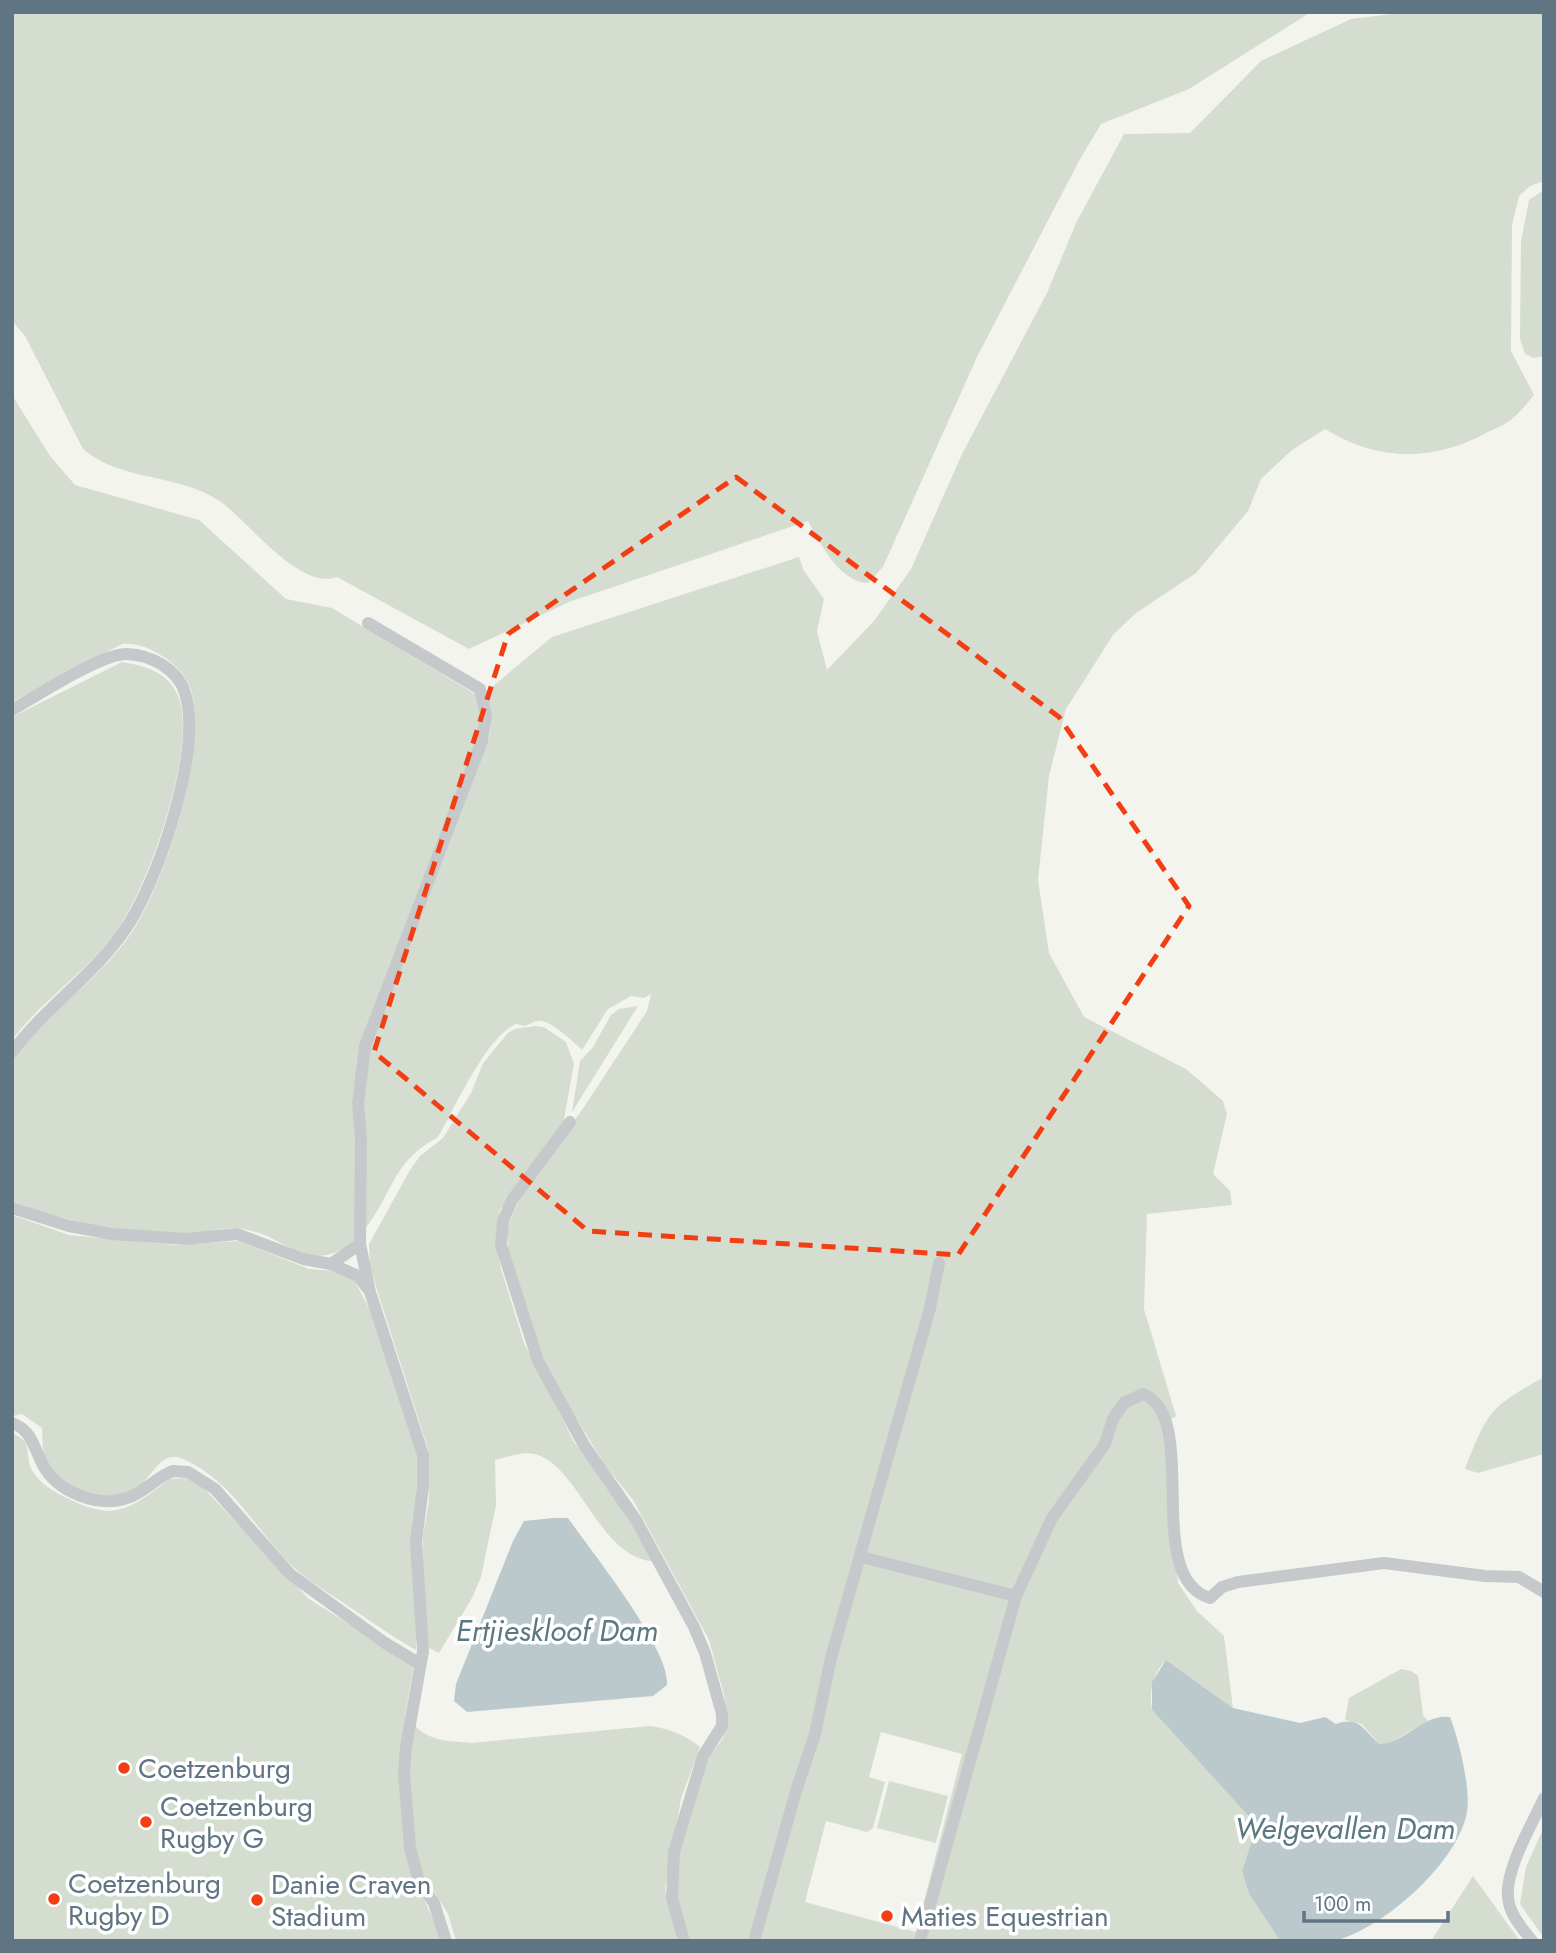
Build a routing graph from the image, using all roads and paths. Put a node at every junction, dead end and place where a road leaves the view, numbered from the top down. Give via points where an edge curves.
1 (368, 624) dead end
2 (12, 710) edge
3 (12, 1052) edge
4 (570, 1122) dead end
5 (12, 1208) edge
6 (360, 1244) junction
7 (939, 1263) dead end
8 (331, 1264) junction
9 (370, 1292) junction
10 (12, 1423) edge
11 (861, 1557) junction
12 (1544, 1592) edge
13 (1016, 1596) junction
14 (420, 1664) junction
15 (1544, 1798) edge
16 (446, 1941) edge
17 (684, 1941) edge
18 (754, 1941) edge
19 (920, 1941) edge
20 (1532, 1941) edge

1 - 6 street via 480,689 486,715 482,741 365,1046 358,1104
2 - 3 street via 107,658 125,654 147,657 172,671 185,692 189,716 186,757 164,849 148,888 106,955
4 - 17 street via 512,1200 503,1221 501,1245 538,1361 584,1445 636,1520 694,1627 722,1714 722,1726 703,1756 674,1853 672,1898
5 - 8 street via 112,1234 186,1239 237,1234 303,1259
6 - 8 street
6 - 9 street
7 - 11 street
8 - 9 street via 358,1276
9 - 14 street via 423,1455 416,1542 423,1609
10 - 14 street via 30,1434 44,1467 58,1482 92,1500 126,1499 173,1471 198,1477 215,1489 290,1574
11 - 13 street
11 - 18 street
12 - 13 street via 1518,1577 1384,1563 1238,1582 1222,1587 1210,1598 1201,1595 1190,1587 1177,1555 1166,1424 1160,1408 1143,1394 1124,1403 1113,1419 1105,1444 1052,1518
13 - 19 street
14 - 16 street via 404,1773 410,1848 419,1882 435,1903
15 - 20 street via 1511,1873 1508,1897 1512,1912

